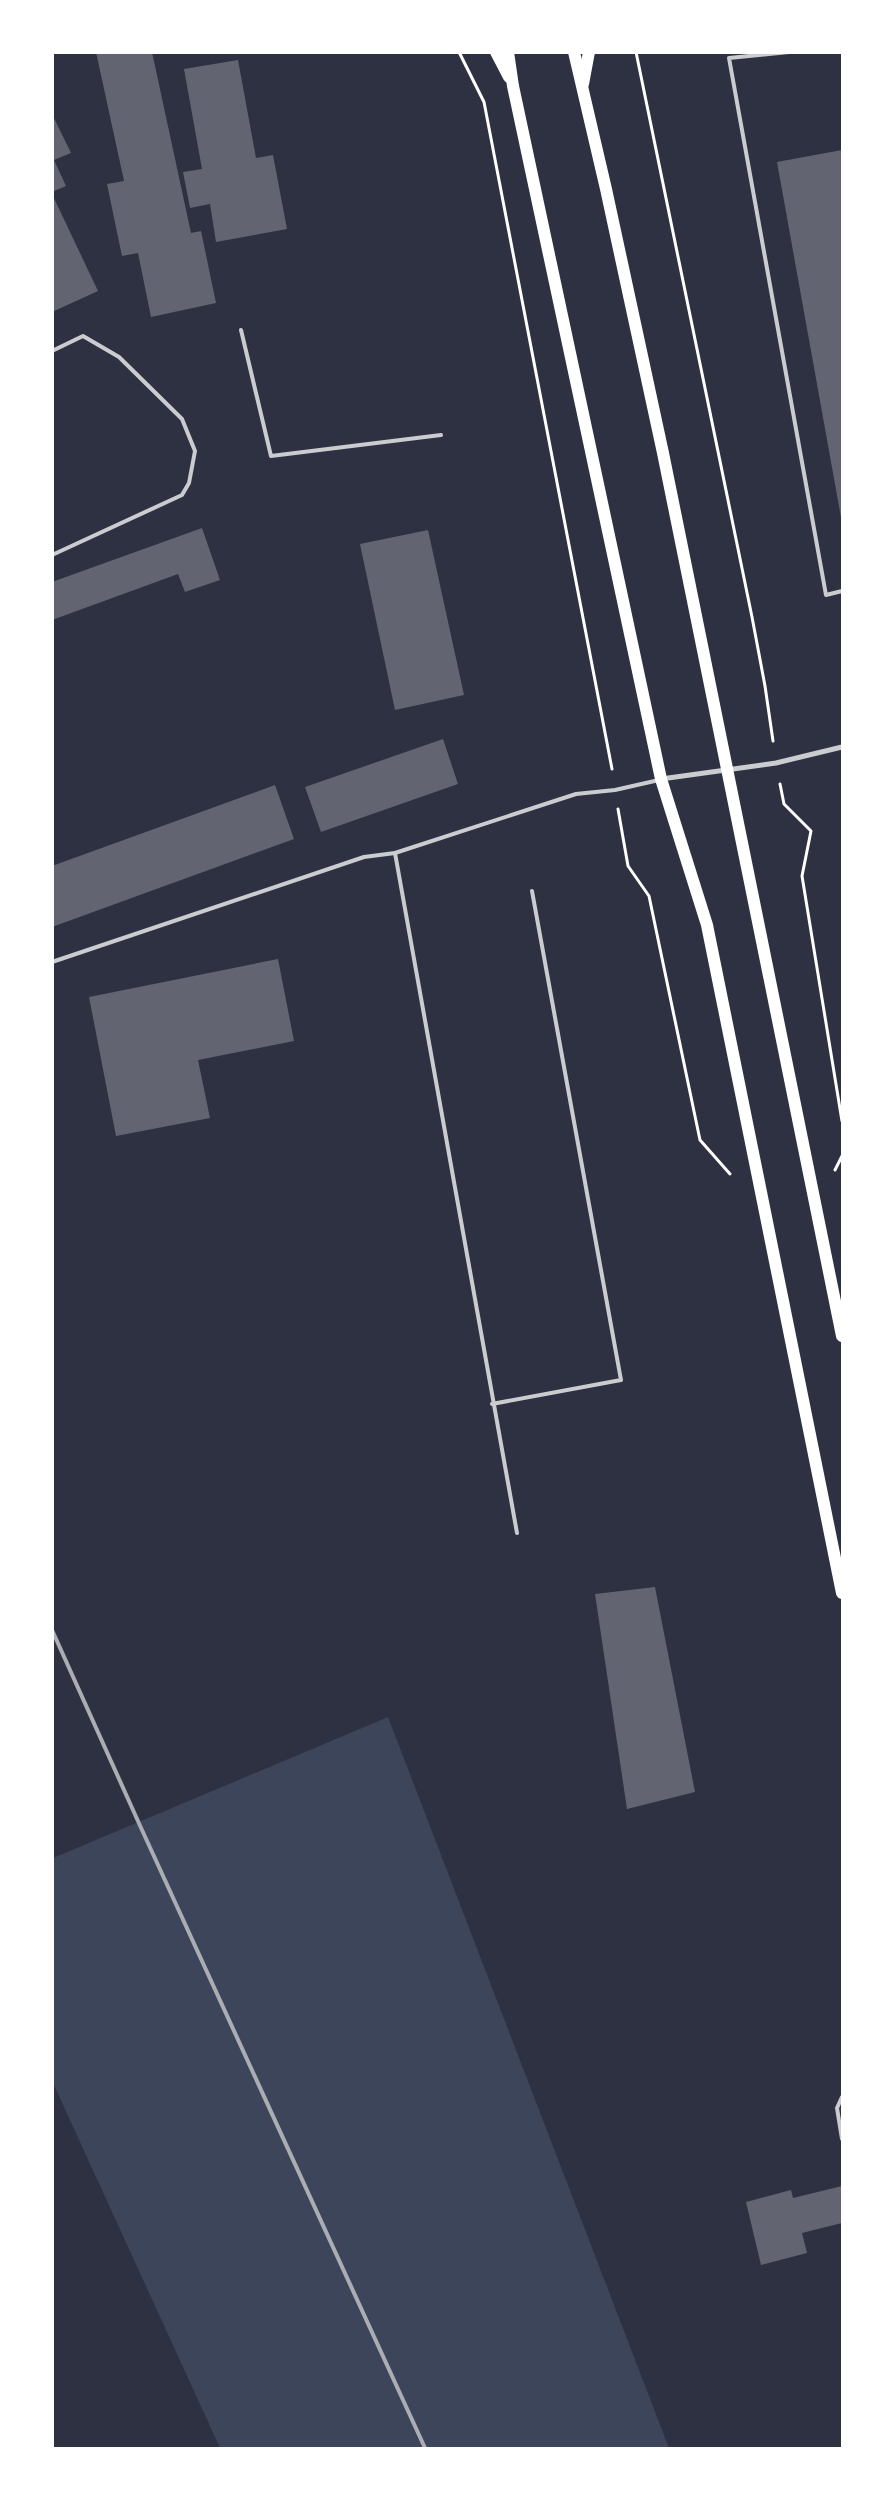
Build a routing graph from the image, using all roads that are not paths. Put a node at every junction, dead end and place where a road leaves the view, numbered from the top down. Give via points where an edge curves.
1 (496, 52) edge
2 (508, 52) edge
3 (574, 52) edge
4 (589, 52) edge
5 (789, 52) edge
6 (513, 86) junction
7 (582, 89) junction
8 (241, 330) dead end
9 (52, 350) edge
10 (441, 435) dead end
11 (52, 554) edge
12 (842, 591) edge
13 (842, 747) edge
14 (728, 770) junction
15 (662, 779) junction
16 (394, 853) junction
17 (532, 891) dead end
18 (52, 962) edge
19 (842, 1336) edge
20 (492, 1404) junction
21 (517, 1533) dead end
22 (842, 1593) edge
23 (842, 2097) edge
24 (842, 2139) edge

1 - 6 main road
2 - 6 main road
3 - 7 main road
4 - 7 main road
5 - 12 lane via 729,58 826,595
6 - 15 main road
7 - 14 main road via 663,453
8 - 10 lane via 271,456
9 - 11 lane via 84,336 120,356 182,419 195,451 190,482 182,495
13 - 14 street via 776,763
14 - 15 street
14 - 19 main road
15 - 16 lane via 615,790 576,794
15 - 22 main road via 707,925
16 - 18 lane via 364,857
16 - 20 lane
17 - 20 lane via 621,1380
20 - 21 lane
23 - 24 lane via 837,2108

